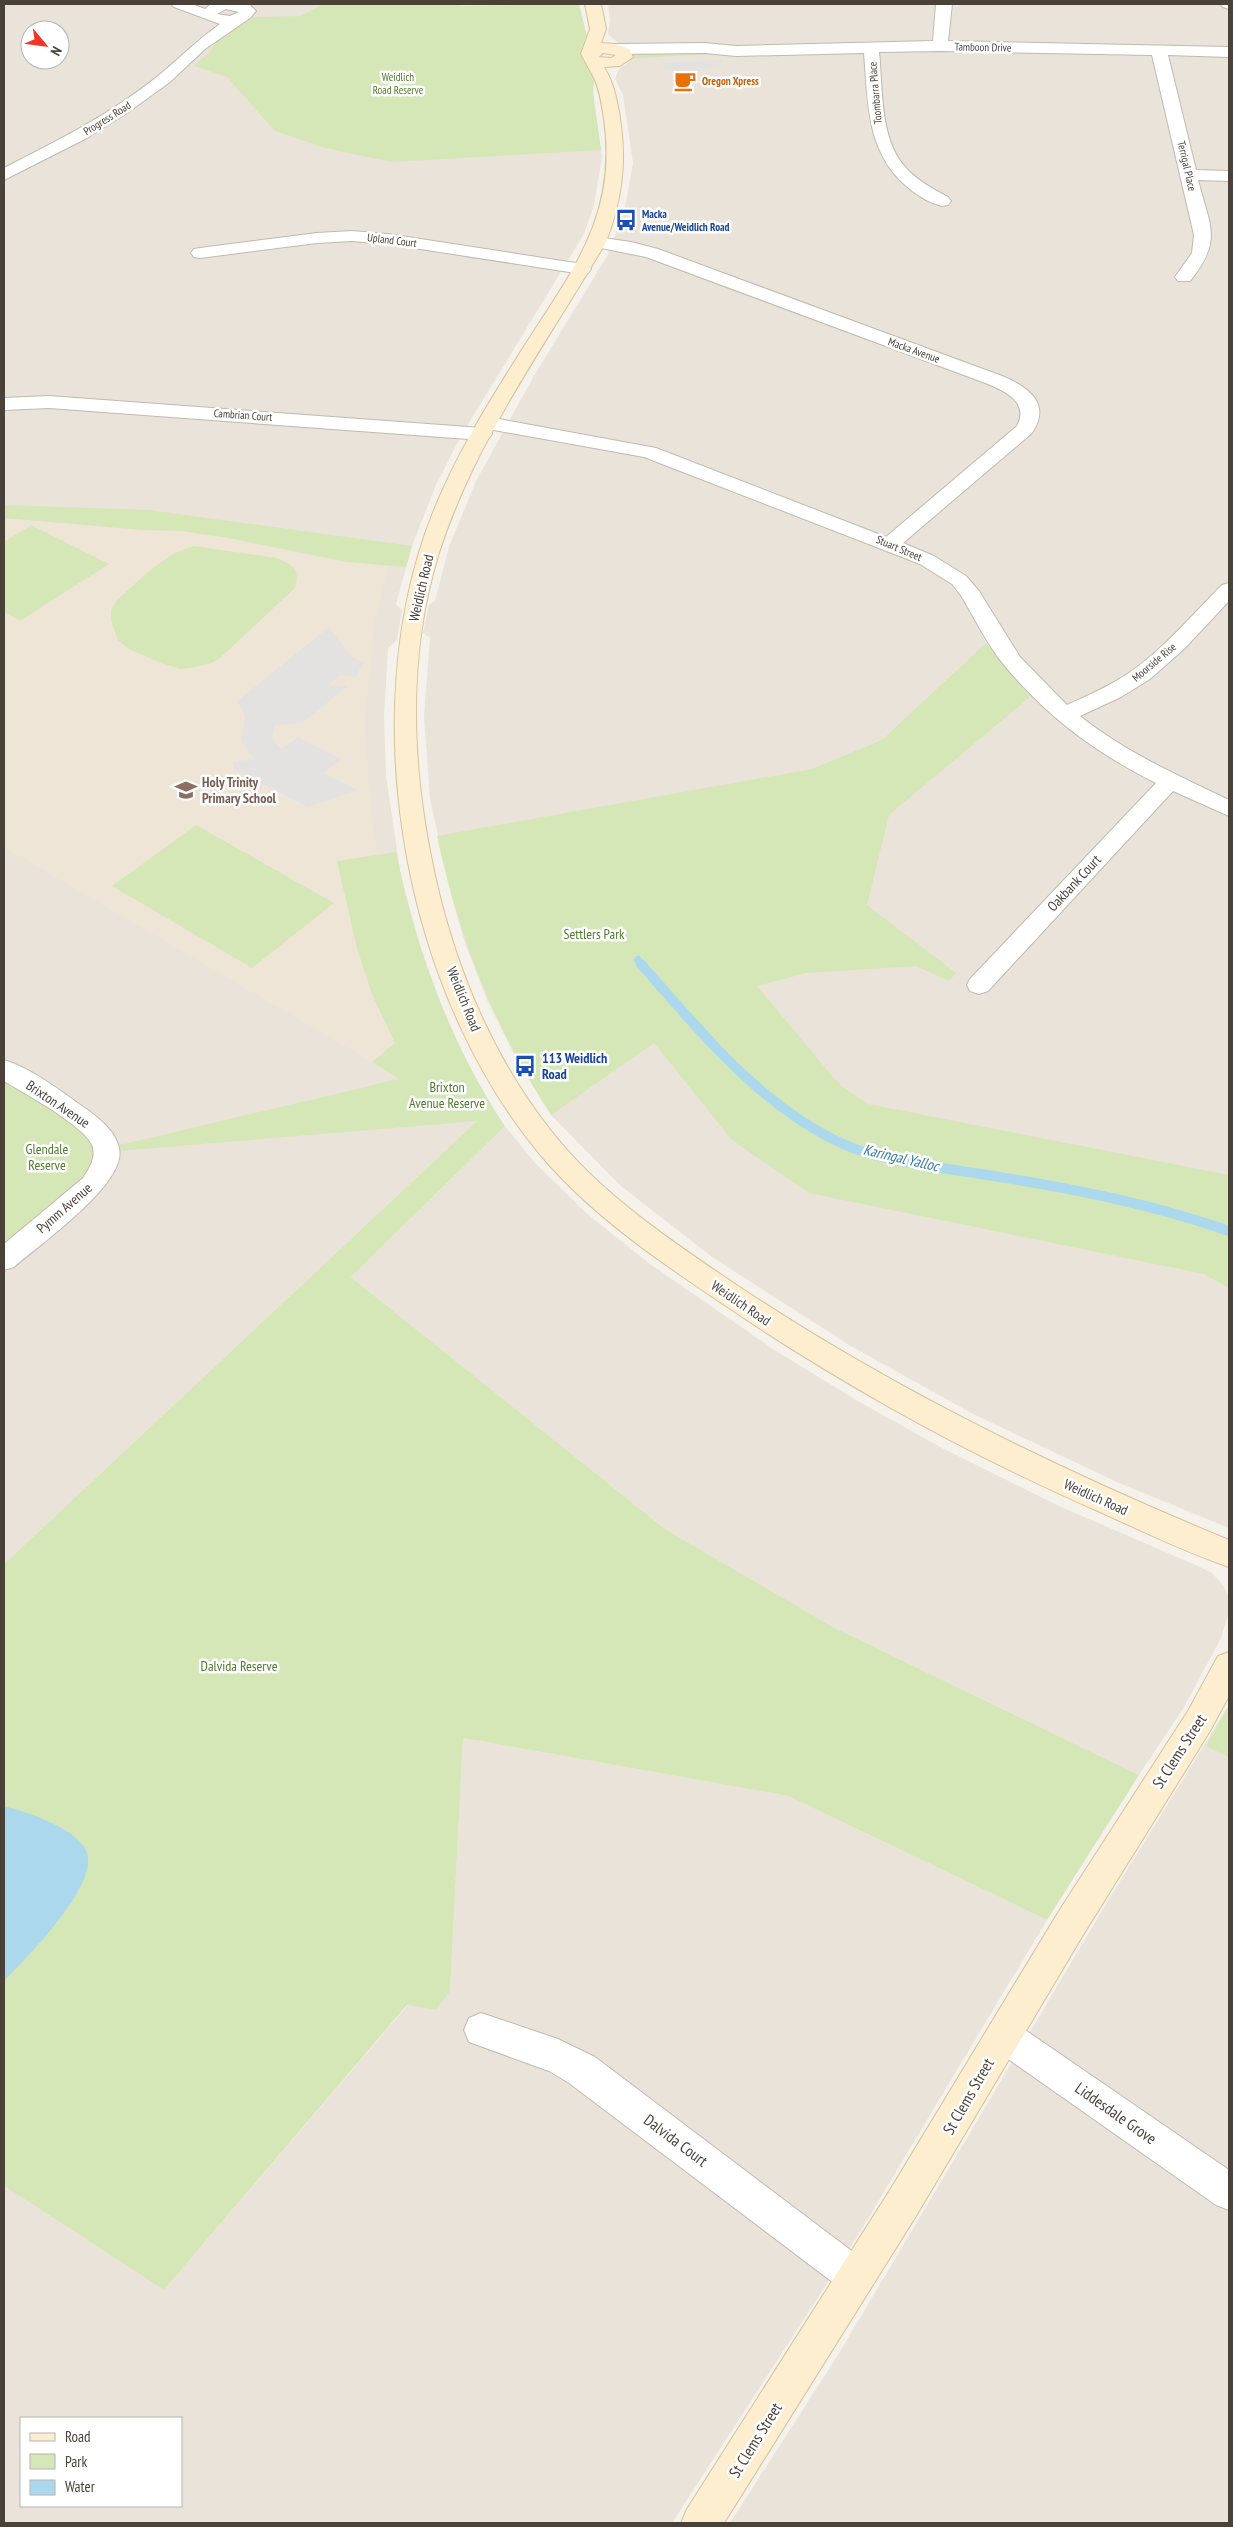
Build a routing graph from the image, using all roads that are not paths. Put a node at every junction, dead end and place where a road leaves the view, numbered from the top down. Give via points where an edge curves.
1 (179, 4) edge
2 (186, 4) edge
3 (594, 4) edge
4 (944, 4) edge
5 (217, 10) edge
6 (243, 10) edge
7 (598, 29) junction
8 (199, 46) junction
9 (940, 46) junction
10 (871, 47) junction
11 (1159, 50) junction
12 (1229, 52) edge
13 (591, 55) junction
14 (618, 55) junction
15 (607, 87) junction
16 (4, 175) edge
17 (1189, 175) junction
18 (1229, 176) edge
19 (943, 201) dead end
20 (597, 242) junction
21 (200, 253) dead end
22 (582, 269) junction
23 (1165, 272) dead end
24 (1184, 277) junction
25 (1202, 281) dead end
26 (4, 404) edge
27 (485, 429) junction
28 (890, 544) junction
29 (1229, 589) edge
30 (1064, 714) junction
31 (1170, 781) junction
32 (1229, 809) edge
33 (979, 985) dead end
34 (4, 1069) edge
35 (106, 1146) joint
36 (4, 1259) edge
37 (1229, 1554) edge
38 (1229, 1666) edge
39 (481, 2030) dead end
40 (1003, 2035) junction
41 (1229, 2192) edge
42 (856, 2277) junction
43 (701, 2523) edge

1 - 5 street
2 - 5 street
3 - 7 street
4 - 9 street
5 - 6 street via 237,4
5 - 8 street, Progress Road
6 - 8 street, Progress Road
7 - 13 street
7 - 14 street
8 - 16 street, Progress Road via 164,79 122,110
9 - 10 street, Tamboon Drive
9 - 11 street, Tamboon Drive
10 - 14 street, Tamboon Drive via 736,51 707,57
10 - 19 street, Toombarra Place via 876,119 884,148 908,181
11 - 12 street, Tamboon Drive
11 - 17 street, Terrigal Place
13 - 14 street via 603,64
13 - 15 street, Weidlich Road
14 - 15 street
15 - 20 street, Weidlich Road via 617,172
17 - 18 street
17 - 24 street, Terrigal Place via 1203,245 1200,257
20 - 22 street, Weidlich Road
20 - 28 street, Macka Avenue via 652,254 995,380 1022,394 1031,407 1032,415 1025,429
21 - 22 street, Upland Court via 352,236 406,241
22 - 27 street, Weidlich Road
23 - 24 street
24 - 25 street
26 - 27 street, Cambrian Court via 49,402
27 - 28 street, Stuart Street via 649,452
27 - 37 street, Weidlich Road via 467,460 440,521 418,590 407,671 406,762 418,852 448,961 478,1034 518,1106 546,1143 580,1179 621,1215 775,1325 873,1385 1008,1457
28 - 30 street, Stuart Street via 927,560 958,580 976,600 1012,662
29 - 30 street, Moorside Rise via 1142,674
30 - 31 street, Stuart Street via 1104,745
31 - 32 street, Stuart Street
31 - 33 street, Oakbank Court
34 - 35 street, Brixton Avenue via 85,1121 96,1130
35 - 36 street, Pymm Avenue via 103,1166 92,1185
38 - 40 street, St Clems Street via 1199,1721
39 - 42 street, Dalvida Court via 558,2057 582,2070
40 - 41 street, Liddesdale Grove
40 - 42 street, St Clems Street
42 - 43 street, St Clems Street

